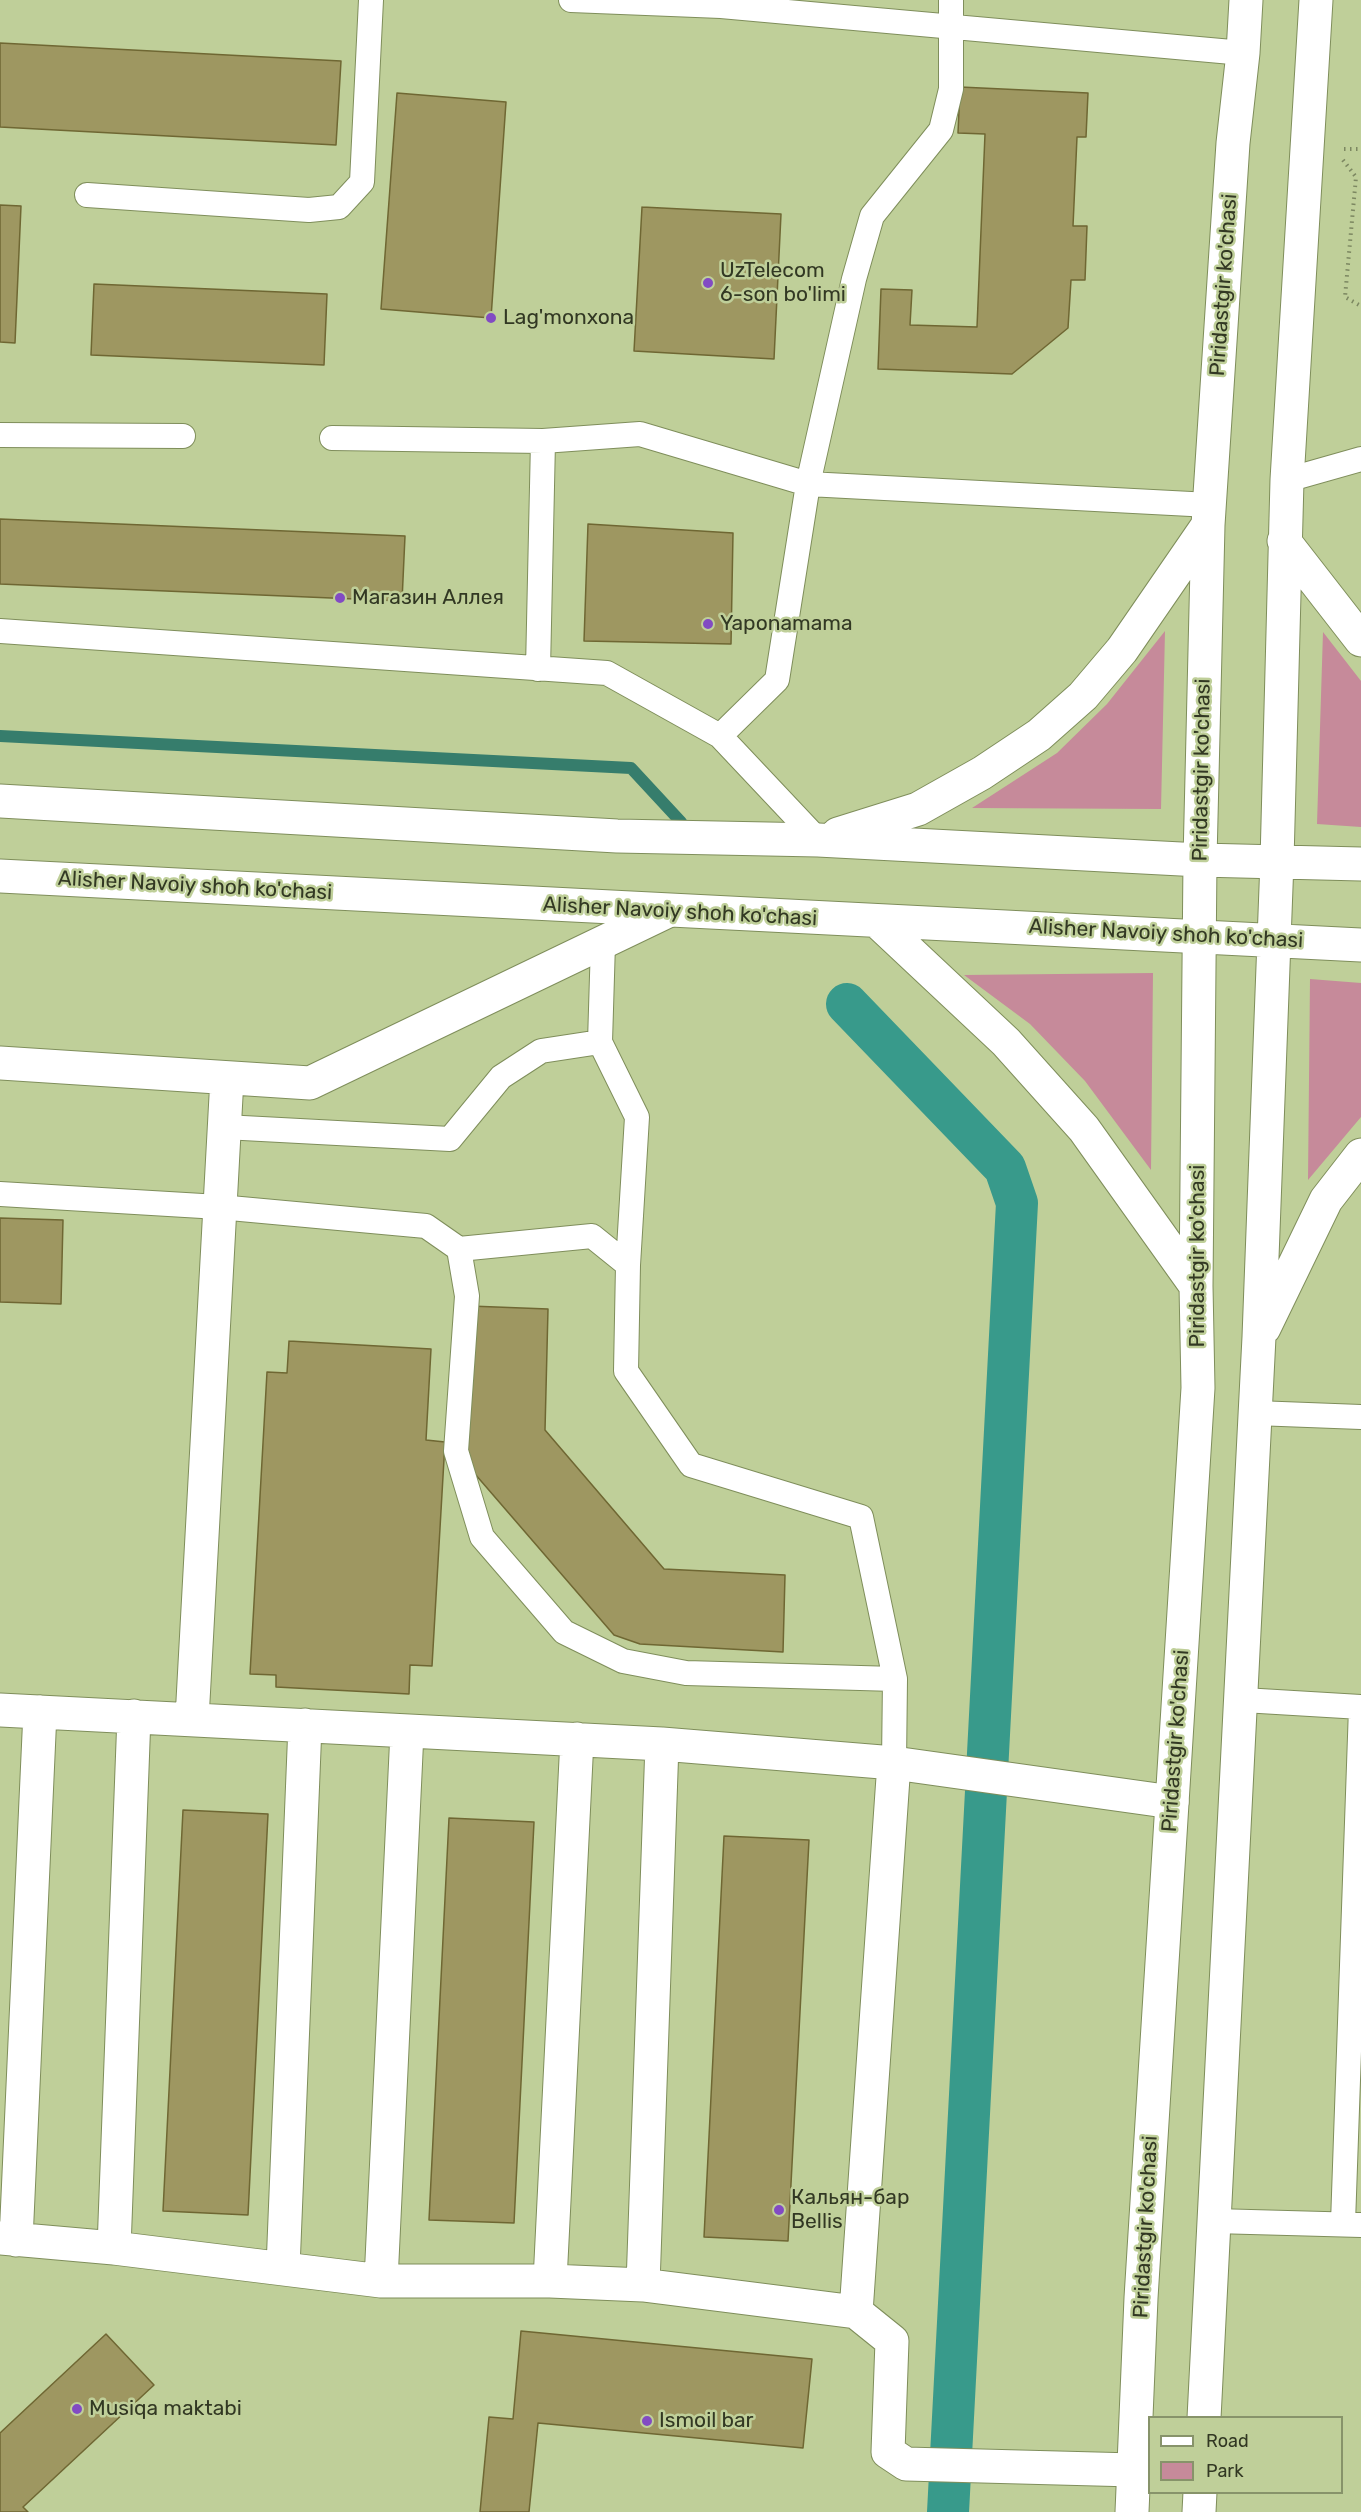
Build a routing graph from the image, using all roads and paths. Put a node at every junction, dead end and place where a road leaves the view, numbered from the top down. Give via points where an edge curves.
1 (371, 0) edge
2 (571, 0) edge
3 (951, 0) edge
4 (1246, 0) edge
5 (1316, 0) edge
6 (624, 1) edge
7 (721, 3) edge
8 (950, 26) junction
9 (1243, 53) junction
10 (1320, 146) junction
11 (1361, 149) edge
12 (87, 195) dead end
13 (1361, 306) edge
14 (0, 435) edge
15 (183, 436) dead end
16 (332, 438) dead end
17 (543, 441) junction
18 (1361, 459) edge
19 (1287, 480) junction
20 (808, 484) junction
21 (1209, 515) junction
22 (1284, 541) junction
23 (0, 631) edge
24 (1361, 640) edge
25 (538, 669) junction
26 (720, 736) junction
27 (0, 801) edge
28 (818, 840) junction
29 (1200, 860) junction
30 (1277, 861) junction
31 (1361, 864) edge
32 (0, 876) edge
33 (668, 911) junction
34 (878, 922) junction
35 (1200, 936) junction
36 (1274, 939) junction
37 (603, 943) junction
38 (1361, 945) edge
39 (600, 1042) junction
40 (0, 1063) edge
41 (227, 1078) junction
42 (224, 1127) junction
43 (1361, 1155) edge
44 (0, 1194) edge
45 (219, 1207) junction
46 (459, 1249) junction
47 (628, 1265) junction
48 (1196, 1286) junction
49 (1259, 1338) junction
50 (1255, 1413) junction
51 (1361, 1417) edge
52 (895, 1678) junction
53 (1243, 1700) junction
54 (1361, 1707) edge
55 (0, 1710) edge
56 (40, 1712) junction
57 (134, 1716) junction
58 (192, 1719) junction
59 (305, 1725) junction
60 (407, 1732) junction
61 (577, 1739) junction
62 (662, 1744) junction
63 (894, 1763) junction
64 (1172, 1802) junction
65 (1214, 2221) junction
66 (1352, 2224) edge
67 (8, 2239) edge
68 (114, 2248) junction
69 (283, 2268) junction
70 (381, 2281) junction
71 (550, 2281) junction
72 (643, 2285) junction
73 (856, 2312) junction
74 (1204, 2416) edge
75 (1134, 2470) junction
76 (1200, 2494) edge
77 (1132, 2512) edge
78 (1199, 2512) edge

1 - 12 lane via 362,182 339,207 309,210
2 - 6 lane
3 - 8 lane
4 - 9 main road, Piridastgir ko'chasi
5 - 10 main road
6 - 7 lane
7 - 8 lane
8 - 9 lane
8 - 20 lane via 951,89 941,130 872,216
9 - 21 main road, Piridastgir ko'chasi via 1233,143
10 - 11 path
10 - 13 path via 1356,177 1345,297
10 - 19 main road
14 - 15 lane
16 - 17 lane
17 - 20 lane via 640,434
17 - 25 lane
18 - 19 lane
19 - 22 main road
20 - 21 lane
20 - 26 lane via 777,680
21 - 28 main road via 1122,650 1083,696 1039,735 918,809
21 - 29 main road, Piridastgir ko'chasi
22 - 24 main road
22 - 30 main road
23 - 25 lane
25 - 26 lane via 607,674
26 - 28 lane
27 - 28 main road via 617,836
28 - 29 main road
29 - 30 main road
29 - 35 main road, Piridastgir ko'chasi
30 - 31 main road
30 - 36 main road
32 - 33 main road, Alisher Navoiy shoh ko'chasi
33 - 34 main road, Alisher Navoiy shoh ko'chasi
33 - 37 main road
34 - 35 main road, Alisher Navoiy shoh ko'chasi
34 - 48 main road via 1006,1042 1084,1129
35 - 36 main road, Alisher Navoiy shoh ko'chasi
35 - 48 main road, Piridastgir ko'chasi
36 - 38 main road, Alisher Navoiy shoh ko'chasi
36 - 49 main road
37 - 39 lane
37 - 41 main road via 310,1083
39 - 42 lane via 541,1051 501,1077 450,1139
39 - 47 lane via 637,1117
40 - 41 main road
41 - 42 main road
42 - 45 main road
43 - 49 main road via 1326,1200
44 - 45 lane
45 - 46 lane via 426,1226
45 - 58 main road
46 - 47 lane via 592,1236
46 - 52 lane via 467,1296 456,1451 483,1537 564,1632 623,1661 686,1673
47 - 52 lane via 626,1371 691,1465 861,1517
48 - 64 main road, Piridastgir ko'chasi via 1198,1388
49 - 50 main road
50 - 51 lane
50 - 53 main road
52 - 63 lane
53 - 54 lane
53 - 65 main road
54 - 66 lane
55 - 56 main road
56 - 57 main road
56 - 67 main road
57 - 58 main road
57 - 68 main road
58 - 59 main road
59 - 60 main road
59 - 69 main road
60 - 61 main road
60 - 70 main road
61 - 62 main road
61 - 71 main road
62 - 63 main road
62 - 72 main road
63 - 64 main road
63 - 73 main road
64 - 75 main road, Piridastgir ko'chasi
65 - 66 lane
65 - 74 main road
67 - 68 main road
68 - 69 main road
69 - 70 main road
70 - 71 main road
71 - 72 main road
72 - 73 main road
73 - 75 main road via 892,2341 888,2452 906,2464
75 - 77 main road, Piridastgir ko'chasi
76 - 78 main road

